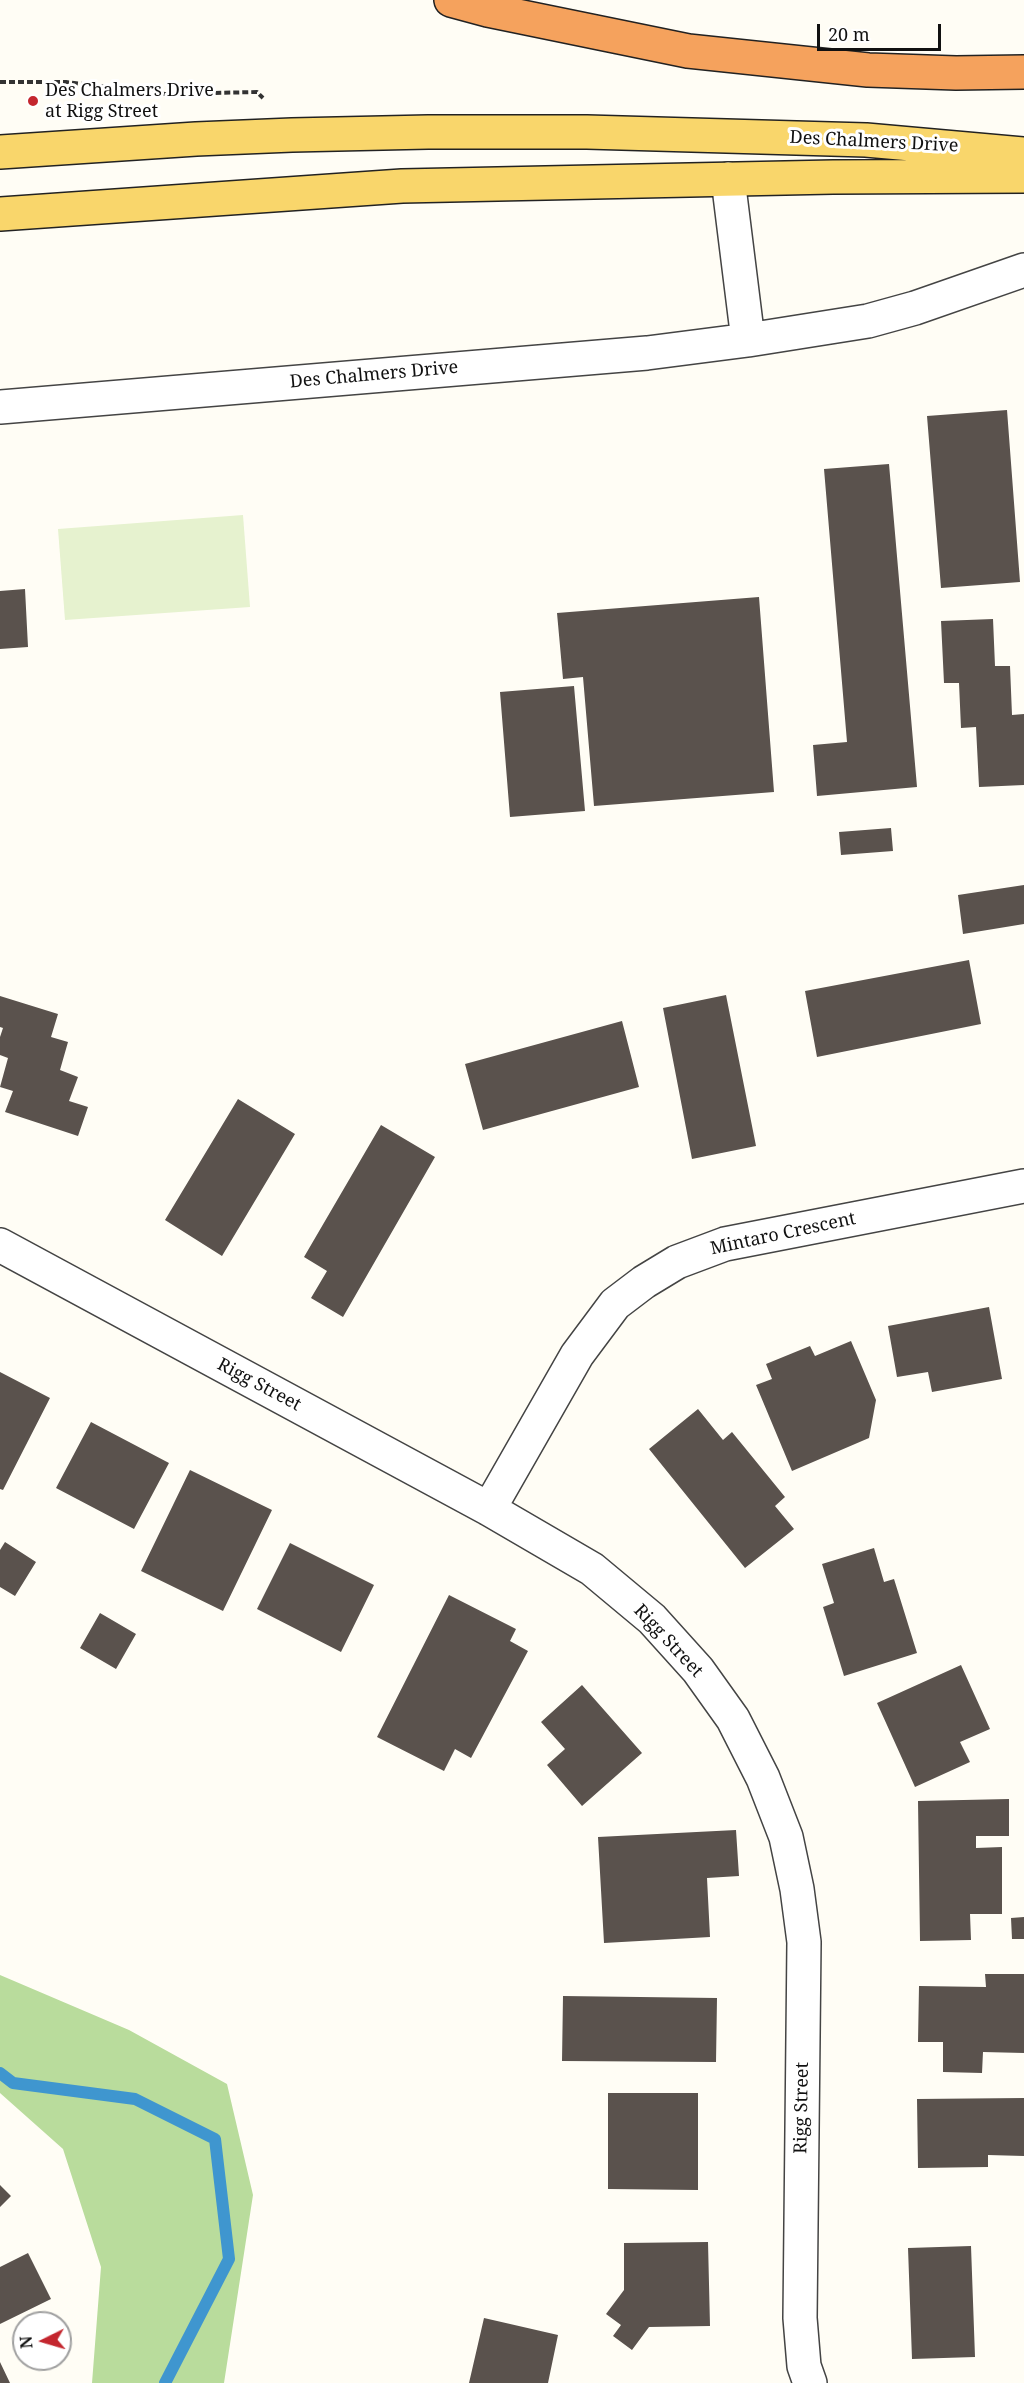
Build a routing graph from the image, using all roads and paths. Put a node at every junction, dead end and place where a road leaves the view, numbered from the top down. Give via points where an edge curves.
1 (452, 0) edge
2 (1024, 72) edge
3 (0, 81) edge
4 (292, 135) junction
5 (724, 135) junction
6 (0, 152) edge
7 (1024, 154) edge
8 (1024, 176) edge
9 (728, 179) junction
10 (0, 214) edge
11 (1024, 270) edge
12 (748, 340) junction
13 (0, 407) edge
14 (1024, 1186) edge
15 (0, 1245) edge
16 (489, 1509) junction
17 (810, 2383) edge

1 - 2 highway via 688,51 868,70
3 - 4 path via 38,80 165,94 257,92
4 - 5 main road, Des Chalmers Drive
4 - 6 main road, Des Chalmers Drive
5 - 7 main road, Des Chalmers Drive via 866,140
5 - 9 main road
8 - 9 main road, Des Chalmers Drive
9 - 10 main road, Des Chalmers Drive via 393,186
9 - 12 street
11 - 12 street, Des Chalmers Drive via 868,321
12 - 13 street, Des Chalmers Drive via 647,353
14 - 16 street, Mintaro Crescent via 725,1244 660,1272 615,1304 577,1355
15 - 16 street, Rigg Street
16 - 17 street, Rigg Street via 592,1569 652,1619 699,1670 733,1719 763,1778 786,1837 804,1942 800,2318 804,2366

